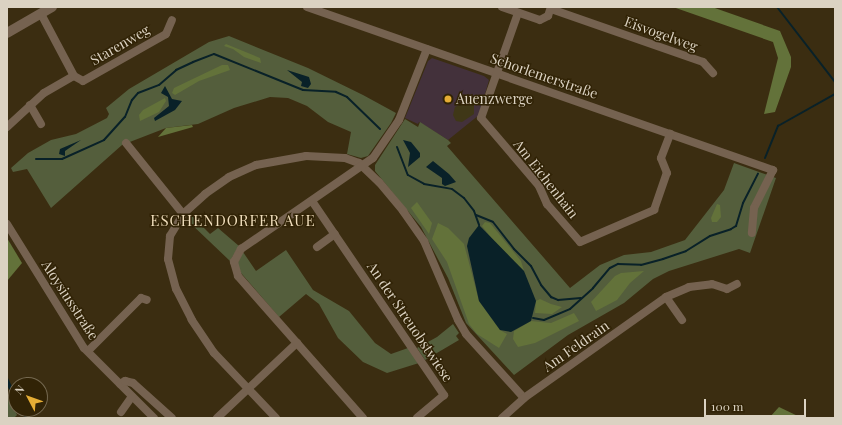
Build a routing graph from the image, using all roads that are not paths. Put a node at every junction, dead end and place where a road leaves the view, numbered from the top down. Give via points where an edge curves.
1 (52, 7) edge
2 (307, 7) edge
3 (502, 7) edge
4 (551, 8) edge
5 (518, 13) junction
6 (41, 14) junction
7 (172, 20) dead end
8 (7, 33) edge
9 (428, 49) junction
10 (497, 73) junction
11 (713, 73) dead end
12 (74, 76) junction
13 (30, 105) junction
14 (41, 124) dead end
15 (7, 127) edge
16 (670, 134) junction
17 (126, 143) dead end
18 (364, 166) junction
19 (312, 201) junction
20 (183, 214) junction
21 (7, 224) edge
22 (752, 233) dead end
23 (335, 234) junction
24 (317, 246) dead end
25 (737, 284) dead end
26 (666, 297) junction
27 (147, 300) dead end
28 (682, 320) dead end
29 (296, 343) junction
30 (88, 351) junction
31 (120, 384) junction
32 (246, 388) junction
33 (132, 396) junction
34 (524, 398) junction
35 (121, 412) dead end
36 (154, 418) edge
37 (172, 418) edge
38 (217, 418) edge
39 (276, 418) edge
40 (363, 418) edge
41 (417, 418) edge
42 (502, 418) edge

1 - 6 street
2 - 9 street, Schorlemerstraße
3 - 5 street
4 - 5 street via 548,16 540,20
4 - 11 street, Eisvogelweg via 703,62
5 - 10 street
6 - 8 street
6 - 12 street
7 - 12 street, Starenweg via 166,34 83,81
9 - 10 street, Schorlemerstraße
9 - 18 street via 399,120 378,152
10 - 16 street, Schorlemerstraße
10 - 16 street, Am Eichenhain via 481,118 539,186 547,204 580,242 654,210 667,173 661,158
12 - 13 street via 44,93
13 - 14 street
13 - 15 street
16 - 22 street, Schorlemerstraße via 773,170 754,208
17 - 20 street
18 - 19 street
18 - 20 street via 345,158 306,156 280,159 229,177
18 - 34 street via 403,211 424,241 466,334
19 - 23 street, An der Streuobstwiese
19 - 29 street via 241,249 234,262 238,276
20 - 32 street via 170,236 168,259 176,289 192,320 214,353
21 - 30 street, Aloysiusstraße
23 - 24 street
23 - 41 street, An der Streuobstwiese via 444,394
25 - 26 street, Am Feldrain via 727,289 712,284 689,287
26 - 28 street
26 - 34 street, Am Feldrain
27 - 30 street via 142,298
29 - 32 street
29 - 40 street
30 - 31 street, Aloysiusstraße
31 - 33 street, Aloysiusstraße
31 - 37 street via 125,381 133,383
32 - 38 street
32 - 39 street
33 - 35 street
33 - 36 street, Aloysiusstraße
34 - 42 street, Am Feldrain

